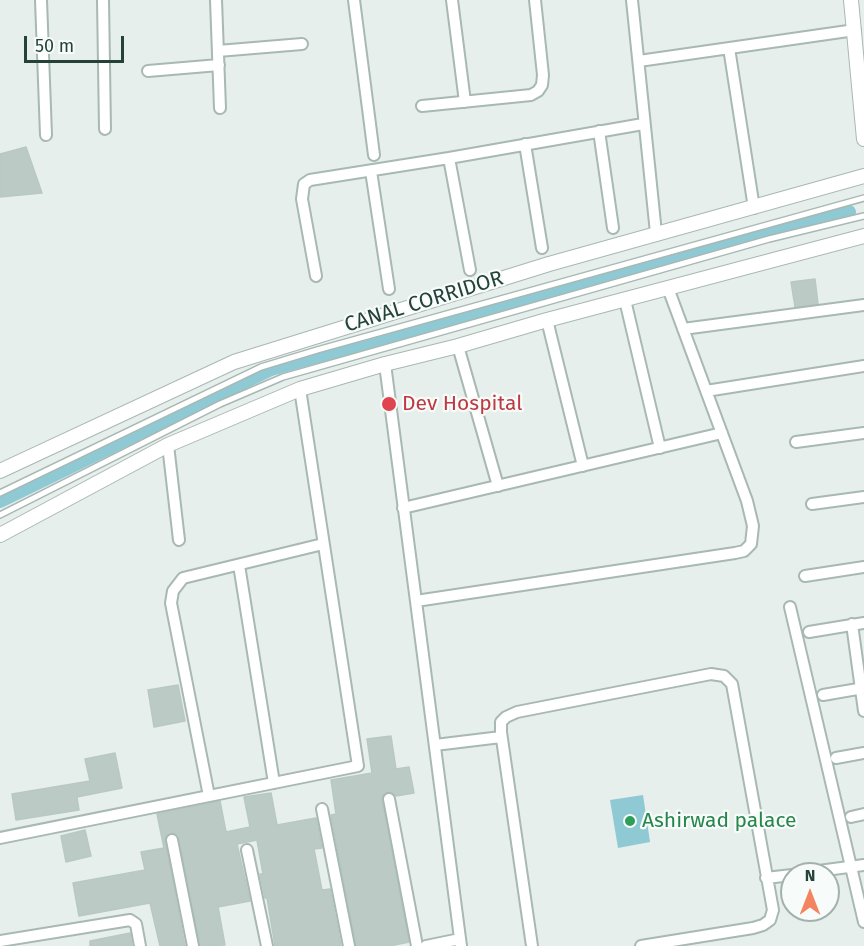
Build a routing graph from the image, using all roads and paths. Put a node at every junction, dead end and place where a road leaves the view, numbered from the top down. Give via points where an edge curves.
1 (41, 0) edge
2 (103, 0) edge
3 (216, 0) edge
4 (354, 0) edge
5 (452, 0) edge
6 (535, 0) edge
7 (633, 0) edge
8 (851, 0) edge
9 (855, 30) junction
10 (302, 44) dead end
11 (729, 48) junction
12 (218, 51) junction
13 (639, 61) junction
14 (219, 65) junction
15 (148, 71) dead end
16 (465, 102) junction
17 (422, 106) dead end
18 (220, 108) dead end
19 (644, 124) junction
20 (105, 129) dead end
21 (599, 131) junction
22 (46, 135) dead end
23 (864, 139) edge
24 (525, 144) junction
25 (374, 155) dead end
26 (449, 158) junction
27 (371, 171) junction
28 (864, 176) edge
29 (864, 198) edge
30 (754, 208) junction
31 (864, 216) edge
32 (613, 228) dead end
33 (656, 233) junction
34 (864, 236) edge
35 (542, 248) dead end
36 (470, 270) dead end
37 (316, 276) dead end
38 (668, 288) junction
39 (389, 289) dead end
40 (625, 300) junction
41 (864, 305) edge
42 (547, 321) junction
43 (683, 329) junction
44 (458, 346) junction
45 (385, 364) junction
46 (864, 366) edge
47 (300, 389) junction
48 (706, 391) junction
49 (722, 433) junction
50 (864, 433) edge
51 (796, 442) dead end
52 (168, 445) junction
53 (660, 448) junction
54 (583, 466) junction
55 (0, 471) edge
56 (498, 486) junction
57 (0, 493) edge
58 (864, 497) edge
59 (812, 504) dead end
60 (403, 508) junction
61 (0, 515) edge
62 (0, 535) edge
63 (179, 540) dead end
64 (323, 544) junction
65 (239, 565) junction
66 (864, 567) edge
67 (805, 576) dead end
68 (416, 601) junction
69 (790, 607) dead end
70 (864, 623) edge
71 (852, 624) junction
72 (809, 632) dead end
73 (862, 688) edge
74 (824, 695) dead end
75 (864, 711) edge
76 (501, 737) junction
77 (435, 745) junction
78 (864, 753) edge
79 (836, 759) dead end
80 (274, 783) junction
81 (209, 796) junction
82 (389, 799) dead end
83 (322, 809) dead end
84 (864, 814) edge
85 (851, 817) dead end
86 (0, 838) edge
87 (172, 840) dead end
88 (247, 850) dead end
89 (864, 865) edge
90 (850, 867) junction
91 (840, 868) edge
92 (780, 876) edge
93 (766, 878) junction
94 (864, 922) edge
95 (6, 942) edge
96 (461, 942) edge
97 (140, 946) edge
98 (193, 946) edge
99 (267, 946) edge
100 (348, 946) edge
101 (417, 946) edge
102 (426, 946) edge
103 (532, 946) edge
104 (641, 946) edge

1 - 22 street
2 - 20 street
3 - 12 street
4 - 25 street
5 - 16 street
6 - 16 street via 543,75 538,91
7 - 13 street
8 - 9 street
9 - 11 street
9 - 23 street
10 - 12 street
11 - 13 street
11 - 30 street
12 - 14 street
13 - 19 street
14 - 15 street
14 - 18 street
16 - 17 street
19 - 21 street
19 - 33 street
21 - 24 street
21 - 32 street
24 - 26 street
24 - 35 street
26 - 27 street
26 - 36 street
27 - 37 street via 304,184 302,199
27 - 39 street
28 - 30 street, CANAL CORRIDOR
29 - 57 lane via 261,367
30 - 33 street, CANAL CORRIDOR
31 - 61 lane via 757,242 283,377 220,404
33 - 55 street, CANAL CORRIDOR via 234,362
34 - 38 street
38 - 40 street
38 - 43 street
40 - 42 street
40 - 53 street
41 - 43 street
42 - 44 street
42 - 54 street
43 - 48 street
44 - 45 street
44 - 56 street
45 - 47 street
45 - 60 street
46 - 48 street
47 - 52 street
47 - 64 street
48 - 49 street
49 - 53 street
49 - 68 street via 753,526 751,544 744,551
50 - 51 street
52 - 62 street
52 - 63 street
53 - 54 street
54 - 56 street
56 - 60 street
58 - 59 street
60 - 68 street
64 - 65 street
64 - 80 street via 358,766
65 - 80 street
65 - 81 street via 183,578 171,597
66 - 67 street
68 - 77 street
69 - 90 street
70 - 71 street
71 - 72 street
71 - 73 street
73 - 74 street
73 - 75 street
76 - 77 street
76 - 93 street via 501,722 517,712 711,674 723,676 732,684
76 - 103 street
77 - 96 street
78 - 79 street
80 - 81 street
81 - 86 street
82 - 101 street
83 - 100 street
84 - 85 street
87 - 98 street
88 - 99 street
89 - 90 street
90 - 91 street
90 - 94 street
92 - 93 street
93 - 104 street via 773,910 770,920 763,925
95 - 97 street via 130,920 136,924
96 - 102 street

